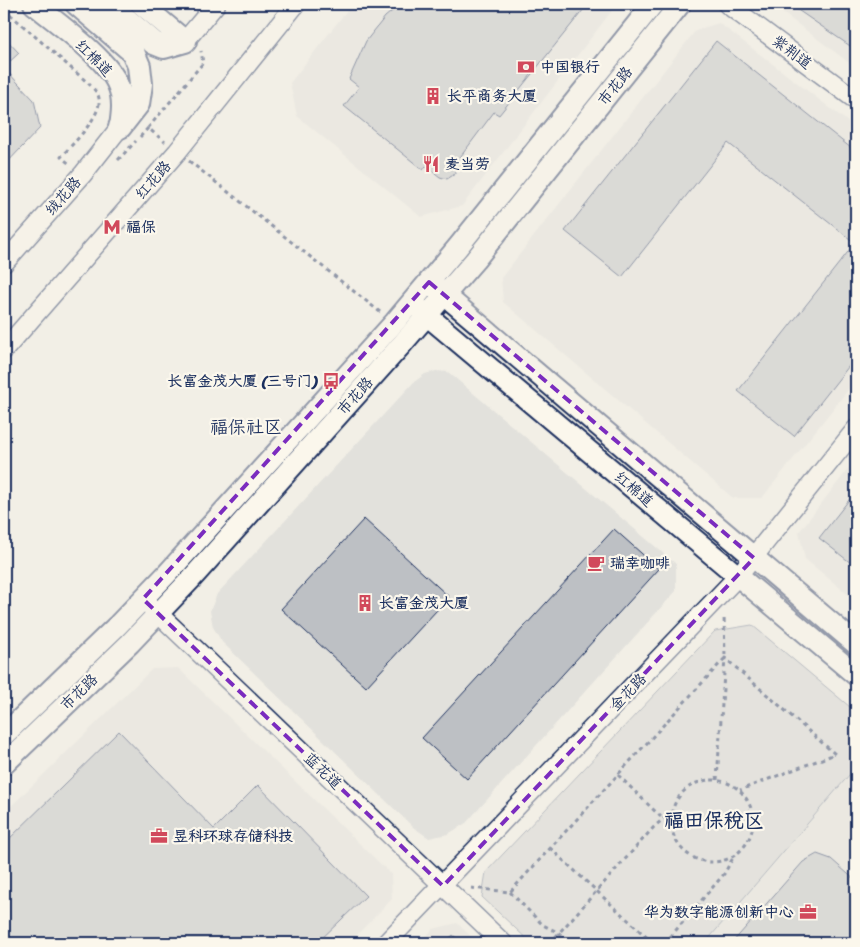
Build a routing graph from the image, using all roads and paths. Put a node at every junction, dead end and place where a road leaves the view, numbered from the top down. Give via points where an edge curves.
1 (34, 4) edge
2 (77, 4) edge
3 (108, 4) edge
4 (141, 4) edge
5 (216, 4) edge
6 (296, 4) edge
7 (653, 4) edge
8 (680, 4) edge
9 (728, 4) edge
10 (190, 34) junction
11 (856, 100) edge
12 (120, 127) junction
13 (148, 128) dead end
14 (4, 263) edge
15 (429, 282) junction
16 (445, 295) junction
17 (412, 302) junction
18 (427, 316) junction
19 (4, 350) edge
20 (856, 428) edge
21 (754, 558) junction
22 (739, 575) junction
23 (724, 591) junction
24 (143, 599) junction
25 (158, 613) junction
26 (856, 644) edge
27 (725, 658) junction
28 (856, 675) edge
29 (4, 736) edge
30 (4, 764) edge
31 (618, 775) junction
32 (717, 780) junction
33 (740, 790) junction
34 (671, 812) junction
35 (663, 819) junction
36 (550, 848) junction
37 (734, 855) junction
38 (443, 886) junction
39 (596, 891) junction
40 (510, 892) junction
41 (559, 933) junction
42 (386, 943) edge
43 (503, 943) edge
44 (550, 943) edge
45 (570, 943) edge
46 (653, 943) edge
47 (665, 943) edge

1 - 12 main road, 红棉道 via 109,69 119,86 123,104
2 - 12 main road via 133,52 139,66 138,104
3 - 10 main road via 154,43 164,47
4 - 10 main road
5 - 10 street
6 - 19 street, 红花路 via 177,152
7 - 15 main road, 市花路
8 - 16 main road, 市花路
9 - 11 street, 紫荆道
10 - 13 path via 203,63
12 - 14 street, 绒花路
15 - 16 main road, 红棉道
15 - 17 main road, 市花路
16 - 18 main road, 市花路
16 - 21 main road, 红棉道
17 - 18 main road, 红棉道
17 - 24 main road, 市花路
18 - 22 main road, 红棉道
18 - 25 main road, 市花路
20 - 21 street, 金花路
21 - 22 street, 金花路
21 - 26 main road, 红棉道
22 - 23 street, 金花路
22 - 28 main road, 红棉道
23 - 27 path
23 - 38 street, 金花路
24 - 25 street, 蓝花道
24 - 29 main road, 市花路
25 - 30 main road, 市花路
25 - 38 street, 蓝花道
27 - 31 path
27 - 32 path
27 - 33 path via 835,754
31 - 35 path
31 - 36 path
32 - 33 path
32 - 34 path via 700,781 690,786 678,797
33 - 37 path via 747,798 754,818 749,840
34 - 35 path
34 - 37 path via 672,833 684,852 703,861 724,860
35 - 39 path
36 - 39 path
36 - 40 path
37 - 47 path via 724,874
38 - 40 path
38 - 42 street, 金花路
38 - 43 street, 蓝花道
39 - 41 path
39 - 46 path
40 - 41 path via 543,925
41 - 44 path
41 - 45 path

